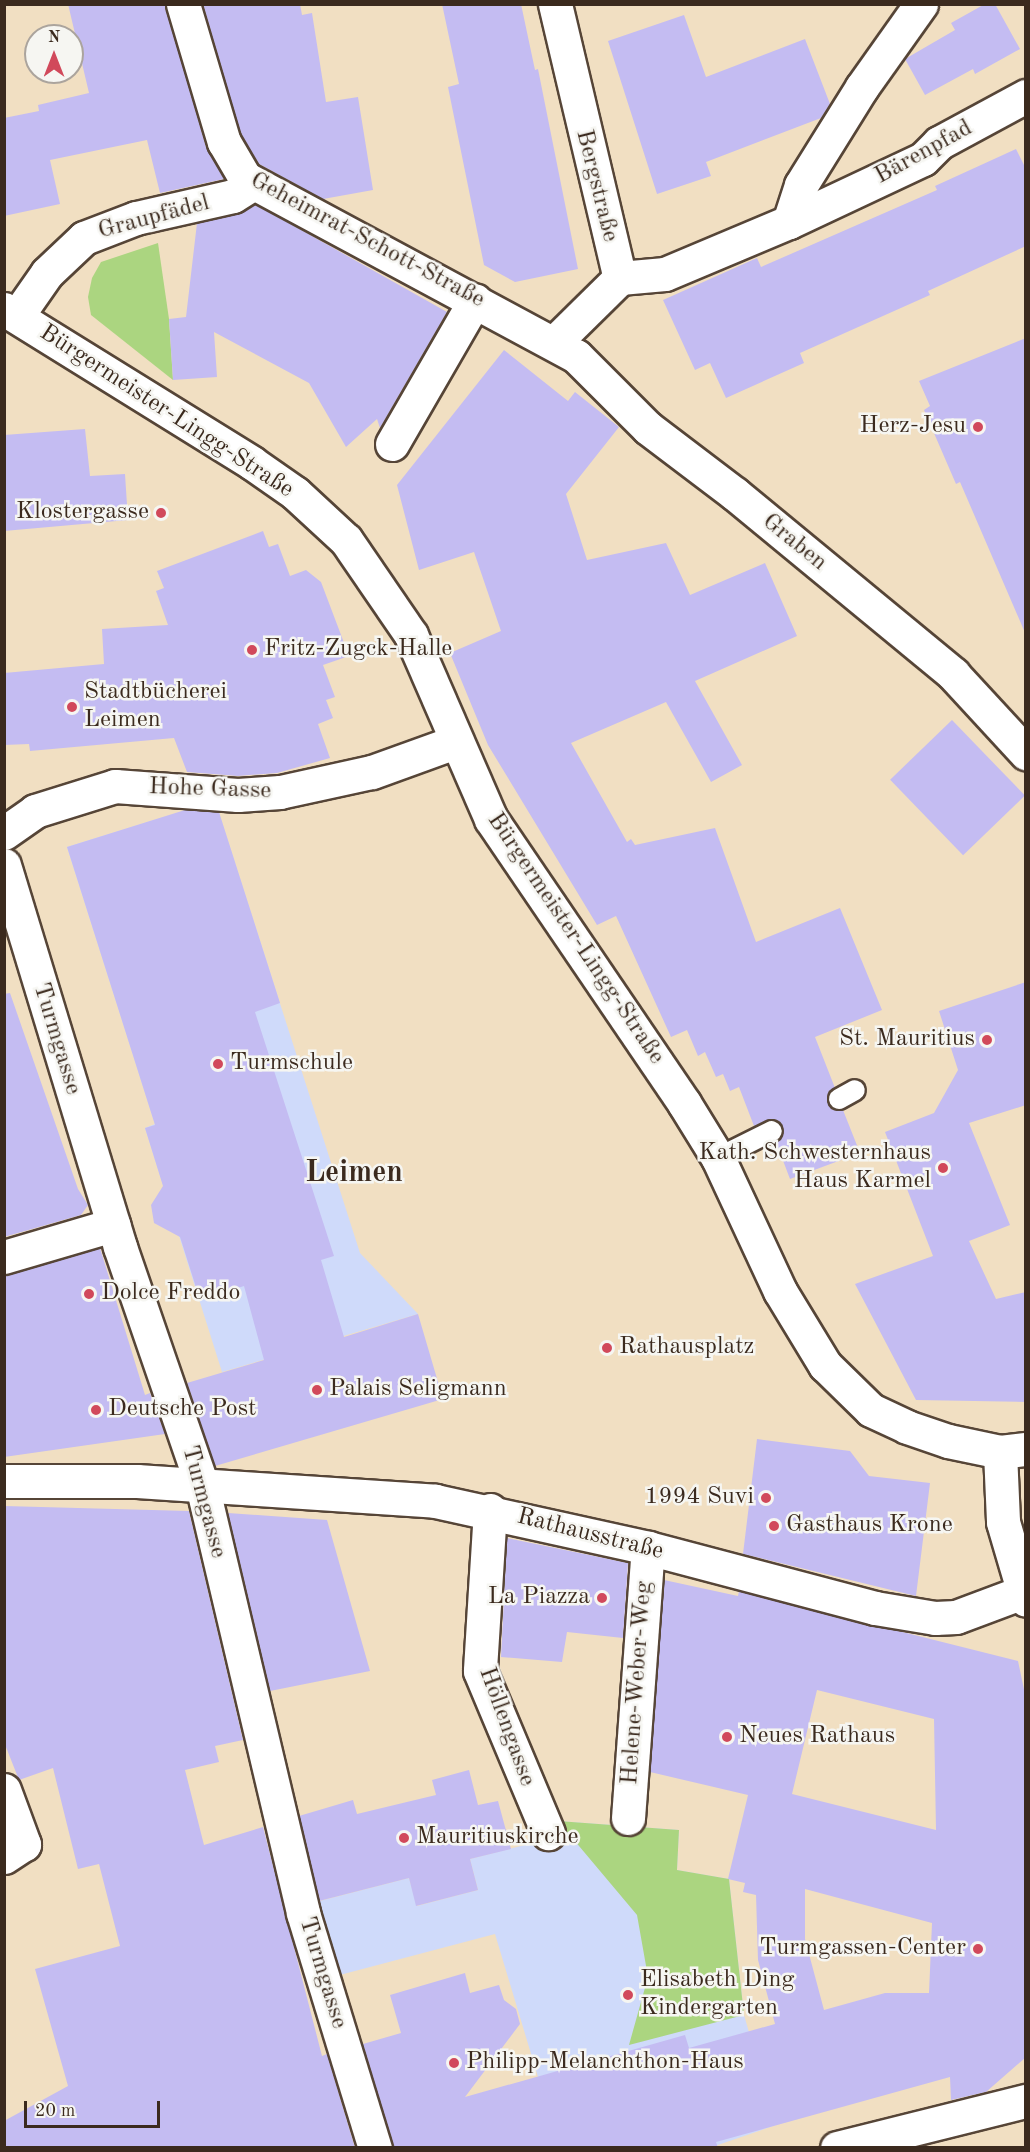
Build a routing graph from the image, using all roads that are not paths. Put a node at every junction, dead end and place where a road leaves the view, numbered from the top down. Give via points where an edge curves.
1 (183, 4) edge
2 (555, 4) edge
3 (921, 4) edge
4 (1026, 96) edge
5 (252, 184) junction
6 (789, 222) junction
7 (620, 278) junction
8 (476, 300) junction
9 (11, 312) edge
10 (555, 342) junction
11 (392, 444) dead end
12 (455, 742) junction
13 (1026, 753) edge
14 (4, 833) edge
15 (4, 865) edge
16 (12, 925) edge
17 (772, 1131) dead end
18 (718, 1158) junction
19 (113, 1225) junction
20 (4, 1257) edge
21 (1013, 1450) edge
22 (4, 1481) edge
23 (201, 1485) junction
24 (490, 1510) junction
25 (648, 1548) junction
26 (1024, 1596) edge
27 (4, 1790) edge
28 (628, 1818) dead end
29 (548, 1833) dead end
30 (4, 1857) edge
31 (1026, 2101) edge
32 (375, 2148) edge
33 (837, 2148) edge

1 - 5 street, Geheimrat-Schott-Straße via 224,142 232,160
2 - 7 street, Bergstraße
3 - 6 street via 862,87 801,185
4 - 6 street, Bärenpfad via 939,143 923,159
5 - 8 street, Geheimrat-Schott-Straße
5 - 9 street, Graupfädel via 233,196 136,218 84,238
6 - 7 street, Bärenpfad via 665,274
7 - 10 street
8 - 10 street, Geheimrat-Schott-Straße
8 - 11 street
9 - 12 street, Bürgermeister-Lingg-Straße via 278,481 346,540 411,635
10 - 13 street, Graben via 594,370 648,429 735,494 953,674
12 - 14 street, Hohe Gasse via 372,772 280,792 238,795 115,786 35,811
12 - 18 street, Bürgermeister-Lingg-Straße via 491,819 516,859 674,1085
15 - 16 street, Turmgasse
16 - 19 street, Turmgasse
17 - 18 lane
18 - 21 street, Bürgermeister-Lingg-Straße via 804,1337 846,1389 871,1410 948,1442
19 - 20 street
19 - 23 street, Turmgasse
21 - 26 street, Rathausstraße via 1004,1522
22 - 23 street, Rathausstraße via 92,1479
23 - 24 street, Rathausstraße via 380,1496
23 - 32 street, Turmgasse via 303,1913
24 - 25 street, Rathausstraße
24 - 29 street, Höllengasse via 480,1671
25 - 26 street, Rathausstraße via 875,1608 926,1617 956,1617
25 - 28 street, Helene-Weber-Weg
27 - 30 street via 24,1844
31 - 33 street

